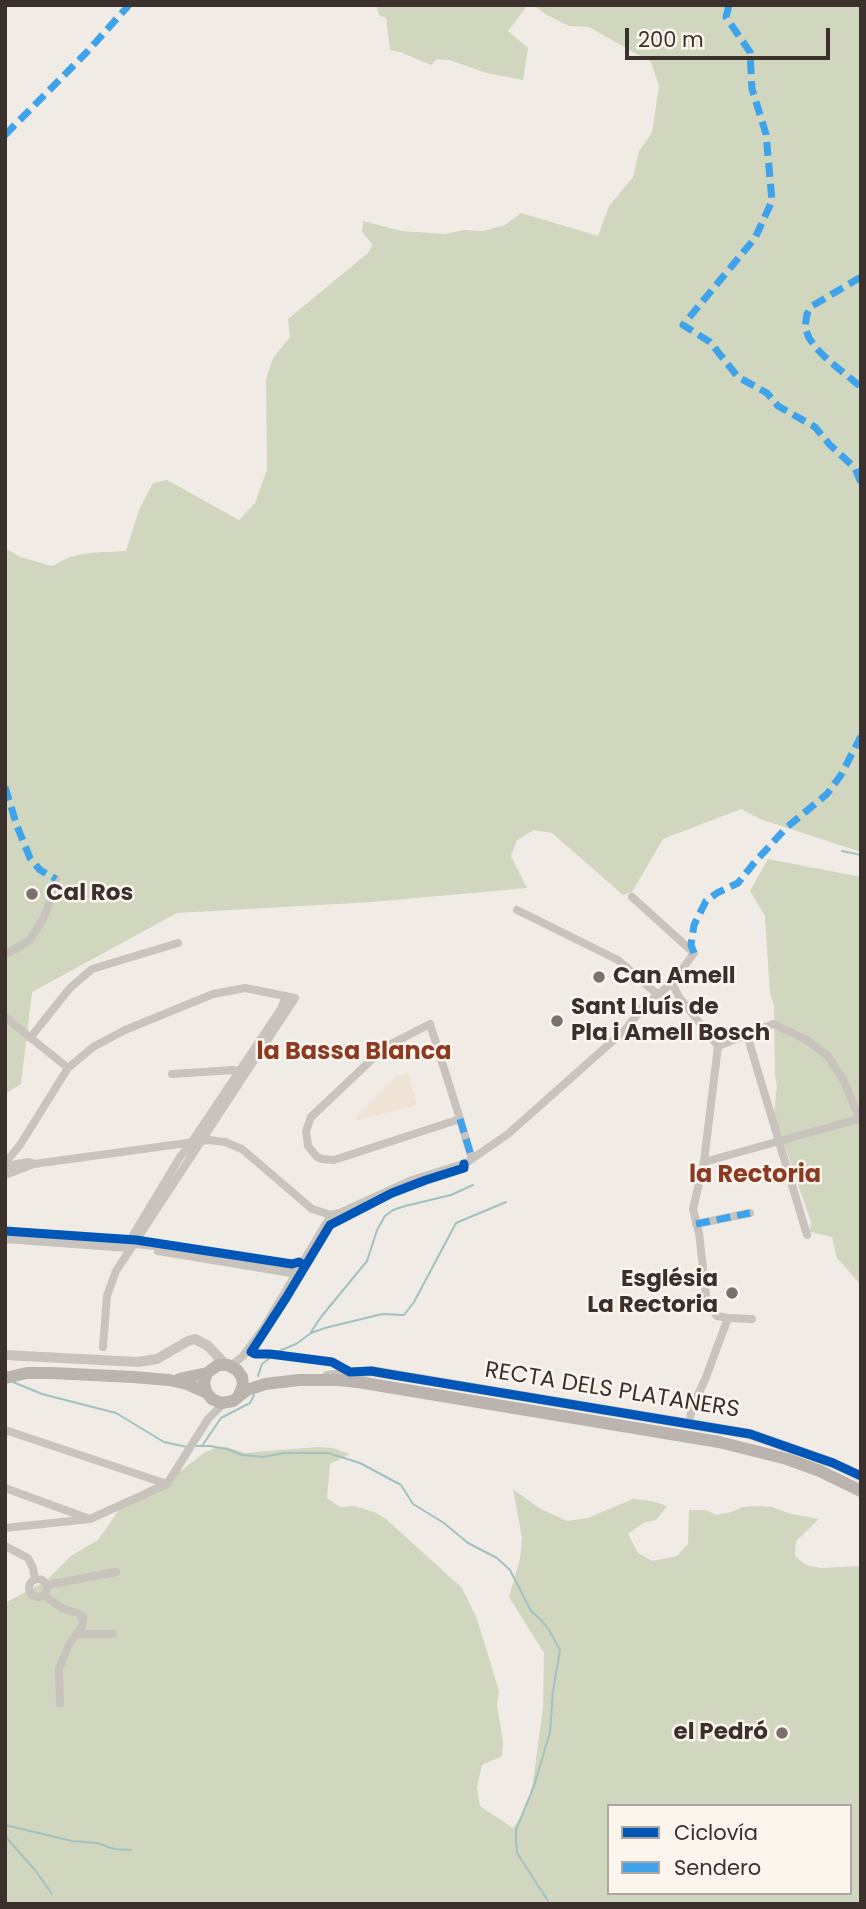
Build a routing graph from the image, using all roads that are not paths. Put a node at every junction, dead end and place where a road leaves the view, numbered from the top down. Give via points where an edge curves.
1 (57, 879) dead end
2 (632, 897) dead end
3 (517, 910) dead end
4 (178, 943) dead end
5 (5, 955) edge
6 (672, 983) junction
7 (658, 995) junction
8 (5, 1017) edge
9 (747, 1035) junction
10 (30, 1038) junction
11 (718, 1046) junction
12 (68, 1068) junction
13 (243, 1072) junction
14 (172, 1074) dead end
15 (460, 1119) junction
16 (860, 1121) edge
17 (195, 1142) junction
18 (778, 1142) junction
19 (20, 1147) junction
20 (472, 1159) junction
21 (704, 1162) junction
22 (30, 1163) junction
23 (10, 1167) edge
24 (750, 1213) dead end
25 (331, 1215) junction
26 (696, 1224) junction
27 (5, 1233) edge
28 (807, 1236) dead end
29 (5, 1239) edge
30 (129, 1246) junction
31 (299, 1270) junction
32 (728, 1318) junction
33 (752, 1319) dead end
34 (103, 1347) dead end
35 (5, 1355) edge
36 (226, 1370) junction
37 (11, 1376) edge
38 (169, 1380) junction
39 (299, 1380) junction
40 (265, 1384) junction
41 (208, 1395) junction
42 (240, 1395) junction
43 (225, 1403) junction
44 (208, 1419) junction
45 (689, 1424) junction
46 (5, 1430) edge
47 (861, 1476) edge
48 (167, 1485) junction
49 (5, 1488) edge
50 (861, 1491) edge
51 (90, 1519) junction
52 (5, 1528) edge
53 (5, 1546) edge
54 (116, 1572) dead end
55 (35, 1579) junction
56 (47, 1585) junction
57 (44, 1595) junction
58 (76, 1634) junction
59 (113, 1634) dead end
60 (60, 1704) dead end

1 - 5 street via 30,940
2 - 6 street via 694,953
3 - 7 street via 618,960
4 - 10 street via 92,969 70,988
6 - 7 street
6 - 11 street
7 - 20 street via 518,1125
8 - 10 street
9 - 11 street
9 - 16 street via 773,1024 827,1055 843,1079
9 - 18 street
10 - 12 street
11 - 21 street
12 - 13 street via 125,1030 212,995 245,988 290,997
12 - 19 street
13 - 14 street
13 - 17 street
15 - 15 street via 334,1160 317,1157 308,1146 306,1131 311,1117 385,1047 430,1024
15 - 20 street
16 - 18 street
17 - 22 street
17 - 25 street via 225,1142 242,1149 312,1209
17 - 30 street via 180,1157
18 - 21 street
18 - 28 street
19 - 22 street
19 - 23 street
20 - 25 street
21 - 26 street via 693,1209
22 - 23 street
24 - 26 street
25 - 31 street
26 - 32 street via 707,1303 717,1317
27 - 30 street
29 - 30 street
30 - 31 street
30 - 34 street via 107,1296
31 - 36 street via 263,1329
32 - 33 street
32 - 45 street
35 - 36 street via 138,1362 157,1359 191,1339 204,1343
36 - 38 main road
36 - 40 main road
36 - 41 main road via 204,1384
36 - 42 main road via 243,1385
37 - 38 main road via 75,1373
38 - 41 main road
39 - 40 main road
39 - 45 street, RECTA DELS PLATANERS via 371,1371
39 - 50 main road via 358,1382 719,1442 787,1459
40 - 42 main road
41 - 43 main road
41 - 44 street
42 - 43 main road
43 - 44 street
44 - 48 street
45 - 47 street, RECTA DELS PLATANERS via 750,1434
46 - 48 street
48 - 51 street
49 - 51 street
51 - 52 street
53 - 55 street via 28,1558
54 - 56 street
55 - 56 street
55 - 57 street via 29,1592 38,1598
56 - 57 street
57 - 58 street via 63,1609 82,1615
58 - 59 street
58 - 60 street via 59,1668

